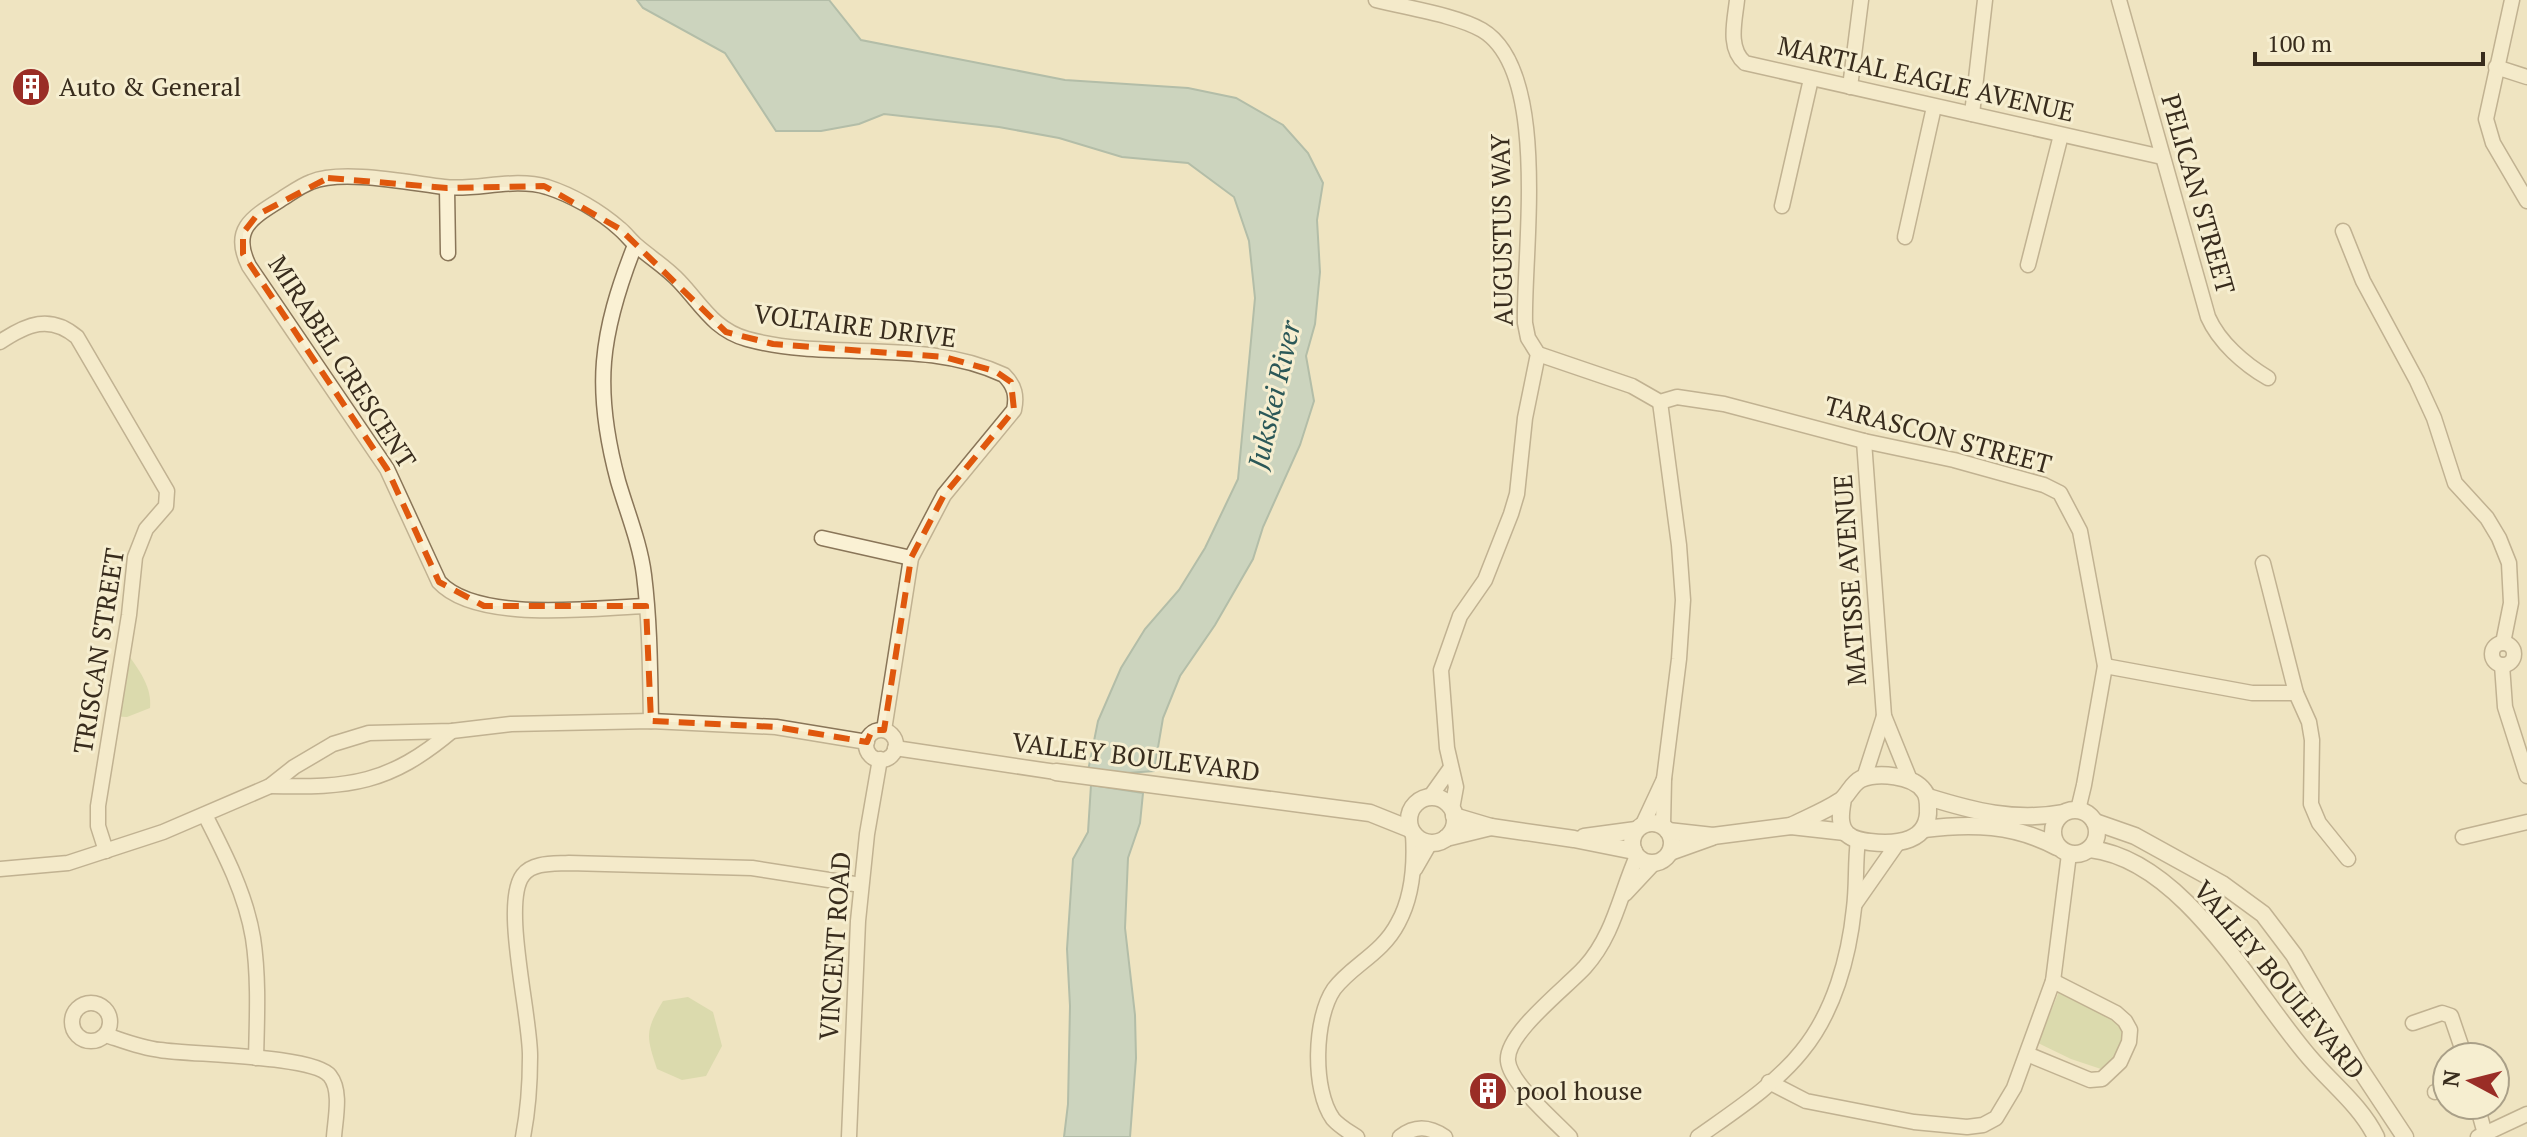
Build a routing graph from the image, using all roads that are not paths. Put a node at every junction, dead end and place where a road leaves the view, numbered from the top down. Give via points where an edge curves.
1 (1376, 0) edge
2 (1737, 0) edge
3 (1861, 0) edge
4 (1985, 0) edge
5 (2119, 0) edge
6 (2512, 0) edge
7 (2496, 67) junction
8 (2527, 77) edge
9 (1811, 79) junction
10 (1850, 87) junction
11 (1934, 107) junction
12 (1972, 114) junction
13 (2061, 135) junction
14 (2162, 157) junction
15 (447, 188) junction
16 (2527, 201) edge
17 (1782, 206) dead end
18 (2343, 231) dead end
19 (1905, 237) dead end
20 (635, 245) junction
21 (448, 253) dead end
22 (2028, 265) dead end
23 (0, 342) edge
24 (1538, 354) junction
25 (2268, 378) dead end
26 (1660, 402) junction
27 (1864, 441) junction
28 (822, 538) dead end
29 (911, 558) junction
30 (2263, 563) dead end
31 (646, 606) junction
32 (2514, 649) edge
33 (2105, 666) junction
34 (2296, 693) junction
35 (1884, 716) junction
36 (651, 721) junction
37 (884, 730) junction
38 (452, 731) junction
39 (867, 742) junction
40 (895, 748) junction
41 (880, 759) junction
42 (1450, 769) junction
43 (1056, 772) joint
44 (2527, 776) edge
45 (1864, 778) junction
46 (1664, 779) junction
47 (1910, 780) junction
48 (270, 786) junction
49 (1430, 797) junction
50 (1928, 797) junction
51 (1843, 799) junction
52 (1413, 807) junction
53 (2070, 811) junction
54 (1453, 812) junction
55 (1370, 813) junction
56 (205, 815) junction
57 (2095, 822) junction
58 (2527, 822) edge
59 (1791, 826) junction
60 (1491, 827) junction
61 (1640, 827) junction
62 (1666, 828) junction
63 (1924, 829) junction
64 (1412, 832) junction
65 (1713, 836) junction
66 (1851, 836) junction
67 (2463, 837) dead end
68 (1574, 839) junction
69 (1438, 840) junction
70 (1897, 844) junction
71 (2090, 849) junction
72 (2063, 850) junction
73 (106, 851) junction
74 (1670, 852) junction
75 (1636, 854) junction
76 (2348, 859) dead end
77 (1654, 863) junction
78 (0, 869) edge
79 (1413, 873) junction
80 (861, 885) junction
81 (1625, 894) junction
82 (1855, 904) junction
83 (2053, 981) junction
84 (2413, 1023) dead end
85 (106, 1035) dead end
86 (2460, 1041) edge
87 (2027, 1054) junction
88 (256, 1058) junction
89 (2360, 1069) junction
90 (1769, 1082) junction
91 (2334, 1085) junction
92 (2527, 1114) edge
93 (2482, 1135) edge
94 (334, 1137) edge
95 (523, 1137) edge
96 (849, 1137) edge
97 (1357, 1137) edge
98 (1400, 1137) edge
99 (1445, 1137) edge
100 (1570, 1137) edge
101 (1698, 1137) edge
102 (2376, 1137) edge
103 (2405, 1137) edge

1 - 24 street, AUGUSTUS WAY via 1484,31 1500,45 1510,66 1528,142 1525,323
2 - 9 street, MARTIAL EAGLE AVENUE via 1733,42 1740,59
3 - 10 street
4 - 12 street
5 - 14 street, PELICAN STREET
6 - 7 street
7 - 8 street
7 - 16 street via 2487,129
9 - 10 street, MARTIAL EAGLE AVENUE
9 - 17 street
10 - 11 street, MARTIAL EAGLE AVENUE
11 - 12 street, MARTIAL EAGLE AVENUE
11 - 19 street
12 - 13 street, MARTIAL EAGLE AVENUE
13 - 14 street, MARTIAL EAGLE AVENUE
13 - 22 street
14 - 25 street, PELICAN STREET via 2214,330
15 - 20 street, MIRABEL CRESCENT via 544,186 598,212
15 - 21 street
15 - 31 street, MIRABEL CRESCENT via 380,179 311,182 246,224 243,254 387,469 447,591 484,606 518,609
18 - 32 street via 2368,292 2434,418 2455,483 2499,538 2509,563
20 - 29 street, VOLTAIRE DRIVE via 679,280 726,332 773,344 944,357 995,371 1011,382 1014,410 944,495
20 - 31 street via 605,338 602,382 605,421 639,548
23 - 73 street, TRISCAN STREET via 43,321 77,337 167,491 163,511 146,529 135,557 98,806
24 - 26 street via 1619,381
24 - 42 street, AUGUSTUS WAY via 1511,514 1485,580 1460,616 1441,670
26 - 27 street, TARASCON STREET via 1683,397 1724,404
26 - 46 street via 1683,600
27 - 33 street, TARASCON STREET via 1954,460 2060,493 2080,531
27 - 35 street, MATISSE AVENUE
28 - 29 street
29 - 37 street, VOLTAIRE DRIVE
30 - 34 street
31 - 36 street
32 - 44 street via 2511,661 2502,665 2505,707
33 - 34 street via 2252,693
33 - 53 street, TARASCON STREET via 2084,785
34 - 76 street via 2312,740 2311,804
35 - 45 street, MATISSE AVENUE
35 - 47 street, MATISSE AVENUE
36 - 38 street via 511,724
36 - 39 street via 776,727
37 - 39 street
37 - 40 street via 893,736
38 - 48 street via 353,736
38 - 48 street via 429,751 382,776 331,787
39 - 41 street via 871,755
40 - 41 street
40 - 43 street, VALLEY BOULEVARD
41 - 80 street, VINCENT ROAD
42 - 49 street
42 - 54 street, AUGUSTUS WAY via 1456,787
43 - 55 street, VALLEY BOULEVARD
45 - 47 street
45 - 51 street
46 - 61 street
46 - 62 street
47 - 50 street
48 - 56 street
49 - 52 street
49 - 54 street via 1442,800
50 - 53 street via 2007,816
50 - 63 street
51 - 59 street
51 - 66 street via 1841,822
52 - 55 street, VALLEY BOULEVARD
52 - 64 street
53 - 57 street
53 - 72 street via 2057,818 2052,832
54 - 60 street
54 - 69 street via 1453,828
55 - 64 street, VALLEY BOULEVARD
56 - 73 street
56 - 88 street via 241,894 253,940
57 - 71 street via 2097,836
57 - 89 street, VALLEY BOULEVARD via 2135,836 2222,884 2263,914 2294,955
58 - 67 street
59 - 65 street
59 - 66 street
60 - 68 street
60 - 69 street
61 - 62 street via 1651,822
61 - 68 street
61 - 75 street via 1632,844
62 - 65 street
62 - 74 street
63 - 70 street
63 - 72 street via 2006,828
64 - 69 street via 1424,842
64 - 79 street
65 - 74 street
66 - 70 street
66 - 82 street
68 - 75 street
69 - 79 street
70 - 82 street
71 - 72 street
71 - 91 street, VALLEY BOULEVARD via 2131,861 2191,908
72 - 83 street
73 - 78 street via 68,863
74 - 77 street
75 - 77 street
75 - 81 street
77 - 81 street
79 - 97 street via 1396,928 1334,989 1321,1019 1326,1106 1340,1127
80 - 95 street via 752,868 569,863 530,869 520,879 515,897 531,1058
80 - 96 street, VINCENT ROAD
81 - 100 street via 1600,948 1514,1041 1508,1060 1516,1078
82 - 90 street via 1849,946 1831,1001 1804,1050
83 - 87 street
83 - 87 street via 2122,1017 2130,1030 2125,1052 2109,1075 2090,1080
84 - 86 street via 2442,1013 2451,1016
85 - 88 street via 157,1050
87 - 90 street via 1996,1118 1967,1127 1806,1101
88 - 94 street via 300,1063 330,1075 335,1089
89 - 91 street
89 - 103 street, VALLEY BOULEVARD
90 - 101 street
91 - 102 street, VALLEY BOULEVARD
92 - 93 street
98 - 99 street via 1422,1127

